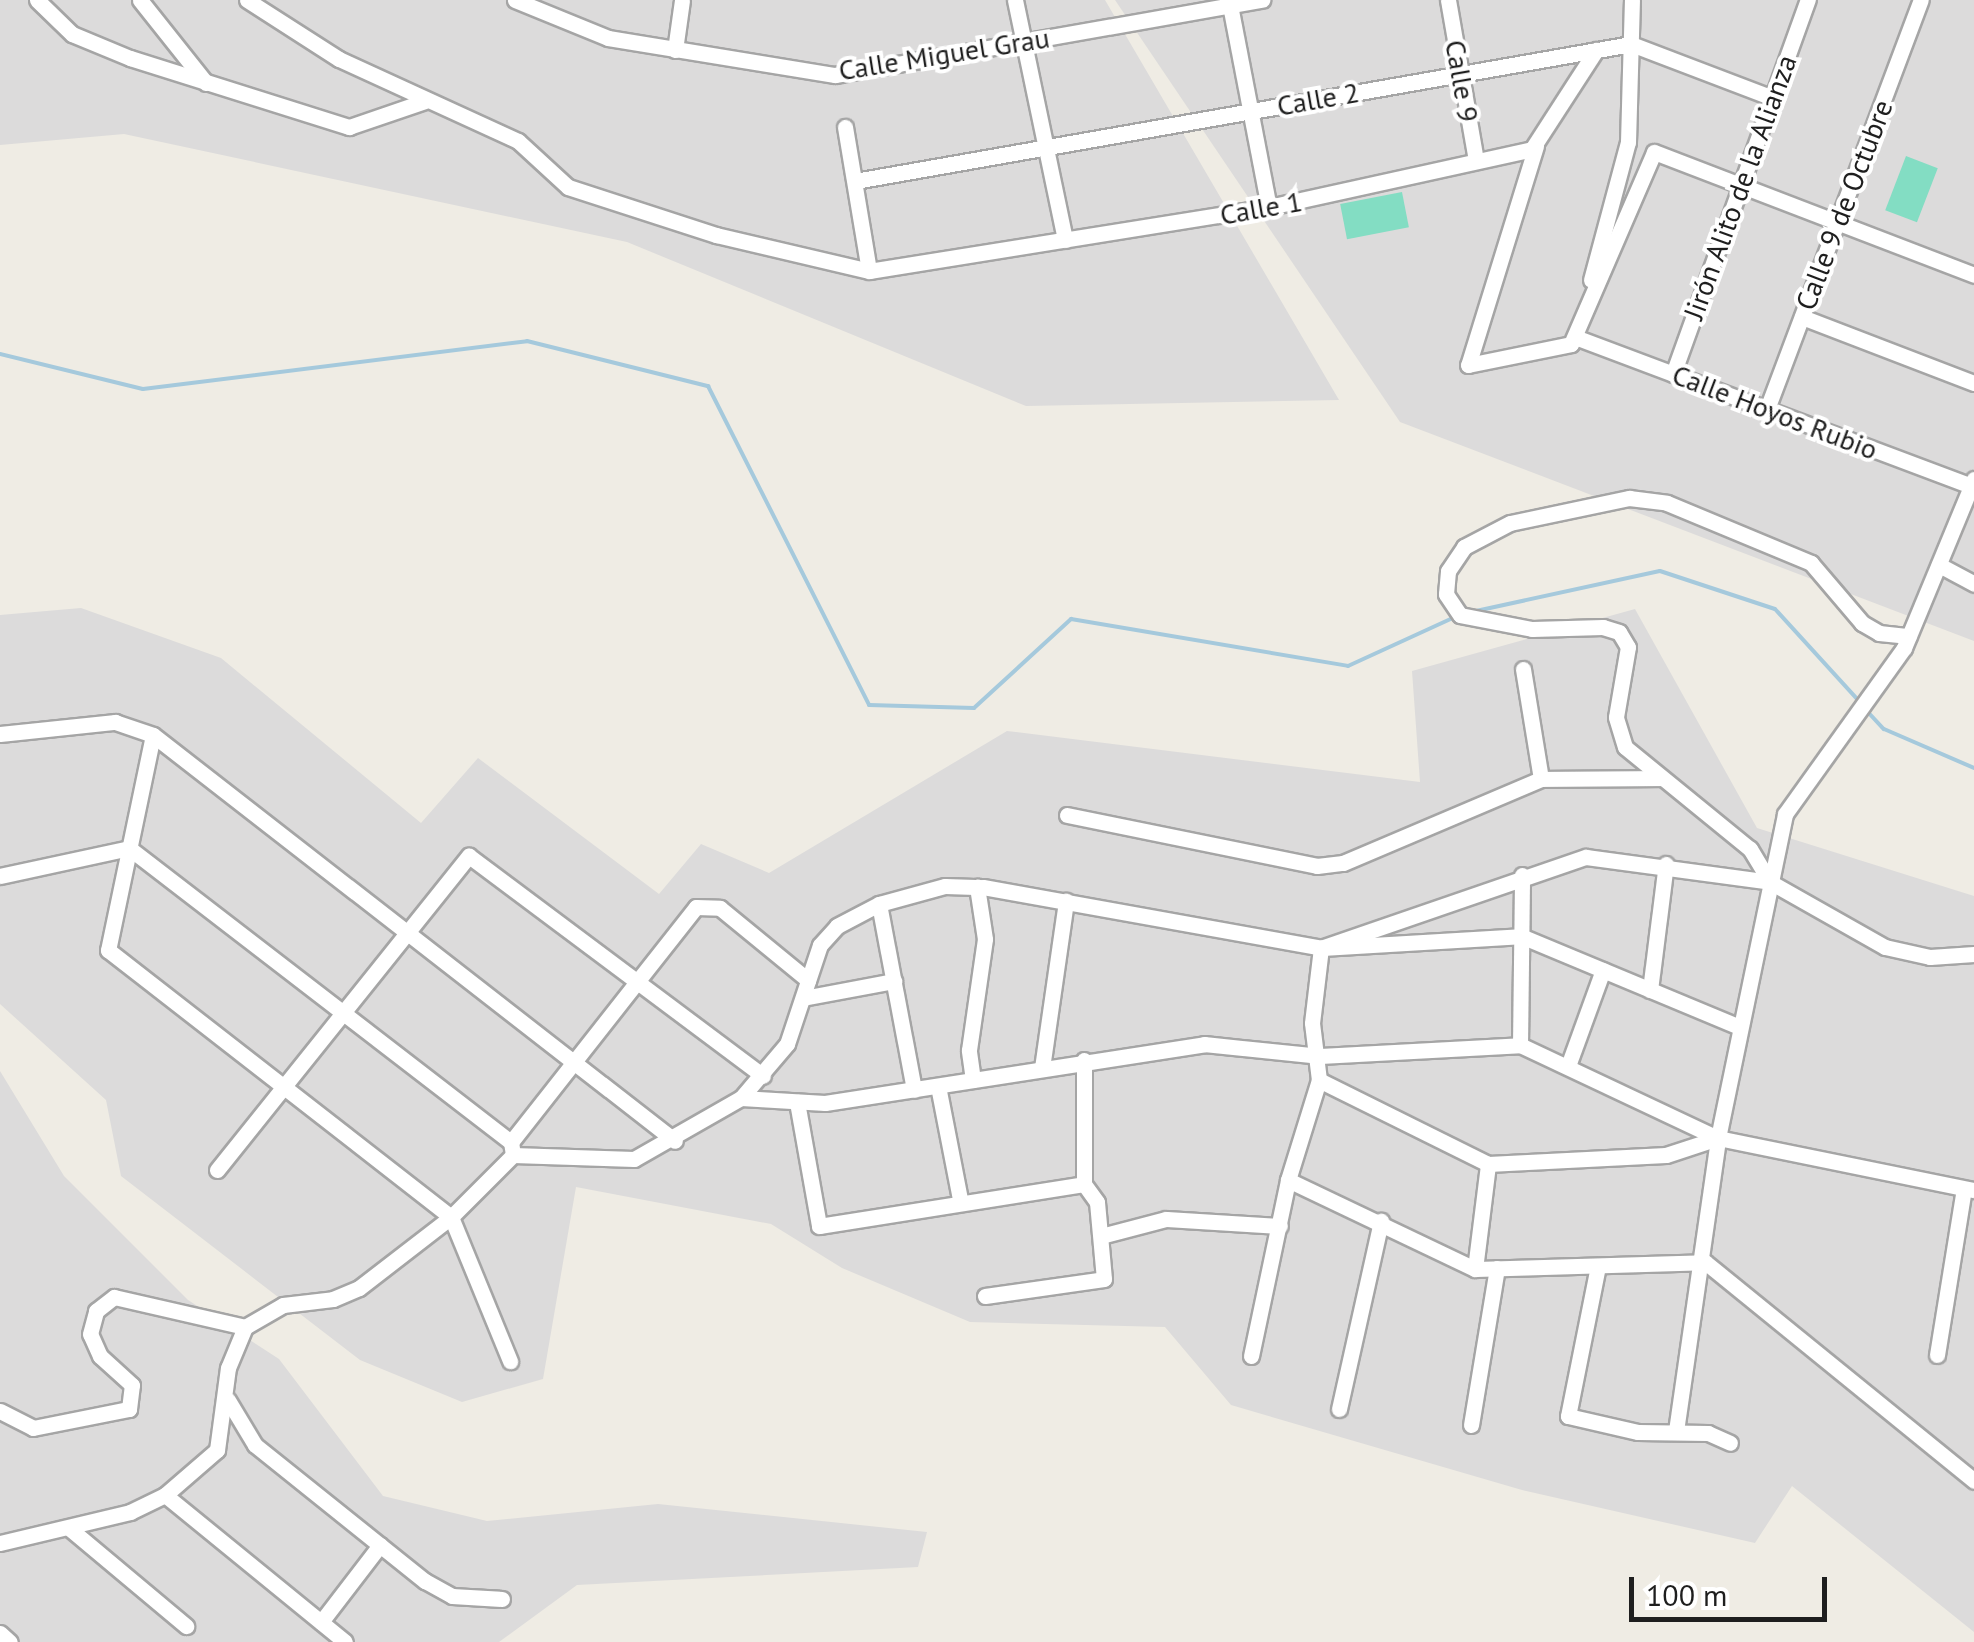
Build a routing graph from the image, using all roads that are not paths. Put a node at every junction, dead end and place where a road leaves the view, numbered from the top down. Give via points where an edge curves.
1 (38, 0) edge
2 (140, 0) edge
3 (248, 0) edge
4 (515, 0) edge
5 (682, 0) edge
6 (1015, 0) edge
7 (1262, 0) edge
8 (1448, 0) edge
9 (1632, 0) edge
10 (1808, 0) edge
11 (1921, 0) edge
12 (1230, 3) edge
13 (1024, 42) junction
14 (1631, 44) junction
15 (674, 50) junction
16 (1596, 50) junction
17 (1461, 74) junction
18 (206, 83) junction
19 (1772, 98) junction
20 (425, 101) junction
21 (1252, 111) junction
22 (844, 127) dead end
23 (1536, 146) junction
24 (1045, 147) junction
25 (1499, 156) junction
26 (1476, 161) junction
27 (855, 182) junction
28 (1741, 186) junction
29 (1523, 188) junction
30 (1269, 207) junction
31 (1837, 222) junction
32 (1065, 240) junction
33 (870, 271) junction
34 (1974, 275) edge
35 (1802, 317) junction
36 (1575, 337) junction
37 (1673, 374) junction
38 (1974, 383) edge
39 (1767, 409) junction
40 (1973, 484) edge
41 (1939, 564) junction
42 (1974, 584) edge
43 (1909, 636) junction
44 (1523, 669) dead end
45 (0, 734) edge
46 (153, 735) junction
47 (1661, 778) junction
48 (1540, 779) junction
49 (1067, 815) dead end
50 (130, 848) junction
51 (1666, 864) junction
52 (0, 876) edge
53 (1522, 876) junction
54 (1770, 882) junction
55 (977, 887) junction
56 (1066, 901) junction
57 (879, 904) junction
58 (407, 936) junction
59 (1522, 936) junction
60 (1320, 948) junction
61 (1974, 954) edge
62 (1603, 970) junction
63 (808, 980) junction
64 (637, 981) junction
65 (894, 981) junction
66 (1650, 990) junction
67 (803, 998) junction
68 (348, 1014) junction
69 (1740, 1027) junction
70 (1520, 1045) junction
71 (1320, 1056) junction
72 (1084, 1060) junction
73 (572, 1062) junction
74 (1568, 1066) junction
75 (1042, 1068) junction
76 (763, 1076) junction
77 (972, 1080) junction
78 (1319, 1080) junction
79 (938, 1086) junction
80 (286, 1088) junction
81 (914, 1090) junction
82 (741, 1098) junction
83 (797, 1102) junction
84 (1718, 1138) junction
85 (674, 1142) junction
86 (512, 1148) junction
87 (1488, 1164) junction
88 (218, 1170) dead end
89 (1288, 1180) junction
90 (1084, 1184) junction
91 (1969, 1190) edge
92 (960, 1199) junction
93 (451, 1217) junction
94 (1382, 1221) junction
95 (1280, 1226) junction
96 (1101, 1236) junction
97 (1705, 1262) junction
98 (1598, 1266) junction
99 (1497, 1268) junction
100 (1475, 1269) junction
101 (985, 1296) dead end
102 (245, 1327) junction
103 (1937, 1355) dead end
104 (1250, 1356) dead end
105 (510, 1361) dead end
106 (227, 1396) junction
107 (1339, 1409) dead end
108 (0, 1411) edge
109 (1470, 1425) dead end
110 (1676, 1431) junction
111 (1730, 1443) dead end
112 (1974, 1481) edge
113 (166, 1495) junction
114 (69, 1528) junction
115 (0, 1542) edge
116 (380, 1545) junction
117 (502, 1599) dead end
118 (321, 1622) junction
119 (186, 1626) dead end
120 (0, 1633) edge
121 (10, 1642) edge
122 (345, 1642) edge

1 - 18 street via 72,34
2 - 18 street
3 - 20 street via 339,59
4 - 15 street, Calle Miguel Grau via 608,38
5 - 15 street
6 - 13 street
7 - 12 street, Calle Miguel Grau
8 - 17 street, Calle 9
9 - 14 street
10 - 19 street, Jirón Alito de la Alianza
11 - 31 street, Calle 9 de Octubre
12 - 13 street, Calle Miguel Grau
12 - 21 street
13 - 15 street, Calle Miguel Grau via 835,75
13 - 24 street
14 - 16 street, Calle 2
14 - 19 street
14 - 36 street via 1628,142
16 - 17 street, Calle 2
16 - 23 street
17 - 21 street, Calle 2
17 - 26 street, Calle 9
18 - 20 street via 349,127
19 - 28 street, Jirón Alito de la Alianza
20 - 33 street via 518,141 568,187 716,235
21 - 24 street, Calle 2
21 - 30 street
22 - 27 street
23 - 25 street, Calle 1
23 - 29 street
24 - 27 street, Calle 2
24 - 32 street
25 - 26 street, Calle 1
25 - 29 street via 1521,175
26 - 30 street, Calle 1
27 - 33 street
28 - 31 street
28 - 36 street via 1654,152
28 - 37 street, Jirón Alito de la Alianza
29 - 36 street via 1468,365 1559,348
30 - 32 street, Calle 1
31 - 34 street
31 - 35 street, Calle 9 de Octubre
32 - 33 street, Calle 1
35 - 38 street
35 - 39 street, Calle 9 de Octubre
36 - 37 street, Calle Hoyos Rubio
37 - 39 street, Calle Hoyos Rubio
39 - 40 street, Calle Hoyos Rubio
40 - 41 street
41 - 42 street
41 - 43 street
43 - 47 street via 1879,633 1862,622 1811,563 1667,502 1629,498 1560,510 1510,523 1464,547 1448,570 1446,594 1460,615 1532,629 1603,626 1619,632 1628,669 1618,733
43 - 54 street via 1786,814
44 - 48 street
45 - 46 street via 116,722
46 - 50 street
46 - 58 street
47 - 48 street
47 - 54 street via 1750,850
48 - 49 street via 1342,863 1317,866
50 - 52 street
50 - 68 street
50 - 80 street via 108,950
51 - 53 street via 1586,857
51 - 54 street
51 - 66 street
53 - 59 street
53 - 60 street
54 - 61 street via 1885,947 1930,957
54 - 69 street
55 - 56 street
55 - 57 street via 945,886
55 - 77 street via 985,939 969,1050
56 - 60 street
56 - 75 street
57 - 63 street via 837,926 820,946
57 - 65 street
58 - 64 street via 469,856
58 - 68 street
58 - 73 street
59 - 60 street
59 - 62 street
59 - 70 street
60 - 71 street via 1312,1023
62 - 66 street
62 - 74 street
63 - 64 street via 710,904 696,907
63 - 67 street
64 - 73 street
64 - 76 street
65 - 67 street
65 - 81 street
66 - 69 street
67 - 76 street via 787,1044
68 - 80 street
68 - 86 street
69 - 84 street
70 - 71 street
70 - 74 street
71 - 72 street via 1204,1044
71 - 78 street
72 - 75 street
72 - 90 street
73 - 85 street
73 - 86 street
74 - 84 street
75 - 77 street
76 - 82 street
77 - 79 street
78 - 87 street
78 - 89 street
79 - 81 street
79 - 92 street
80 - 88 street
80 - 93 street
81 - 83 street
82 - 83 street
82 - 85 street
83 - 92 street via 819,1226
84 - 87 street via 1666,1155
84 - 91 street
84 - 97 street
85 - 86 street via 612,1161
86 - 93 street
87 - 100 street
89 - 94 street
89 - 95 street
90 - 92 street
90 - 96 street via 1097,1202
91 - 103 street
93 - 102 street via 359,1288 333,1299 283,1304
93 - 105 street
94 - 100 street
94 - 107 street
95 - 96 street via 1166,1219
95 - 104 street
96 - 101 street via 1104,1279
97 - 98 street
97 - 110 street
97 - 112 street
98 - 99 street
98 - 110 street via 1568,1416 1638,1432
99 - 100 street
99 - 109 street
102 - 106 street via 233,1346
102 - 108 street via 114,1297 96,1312 90,1334 100,1356 132,1385 129,1409 32,1428
106 - 113 street via 217,1450
106 - 116 street via 255,1444
110 - 111 street
113 - 114 street
113 - 118 street
114 - 115 street
114 - 119 street
116 - 117 street via 452,1596
116 - 118 street
118 - 122 street
120 - 121 street

